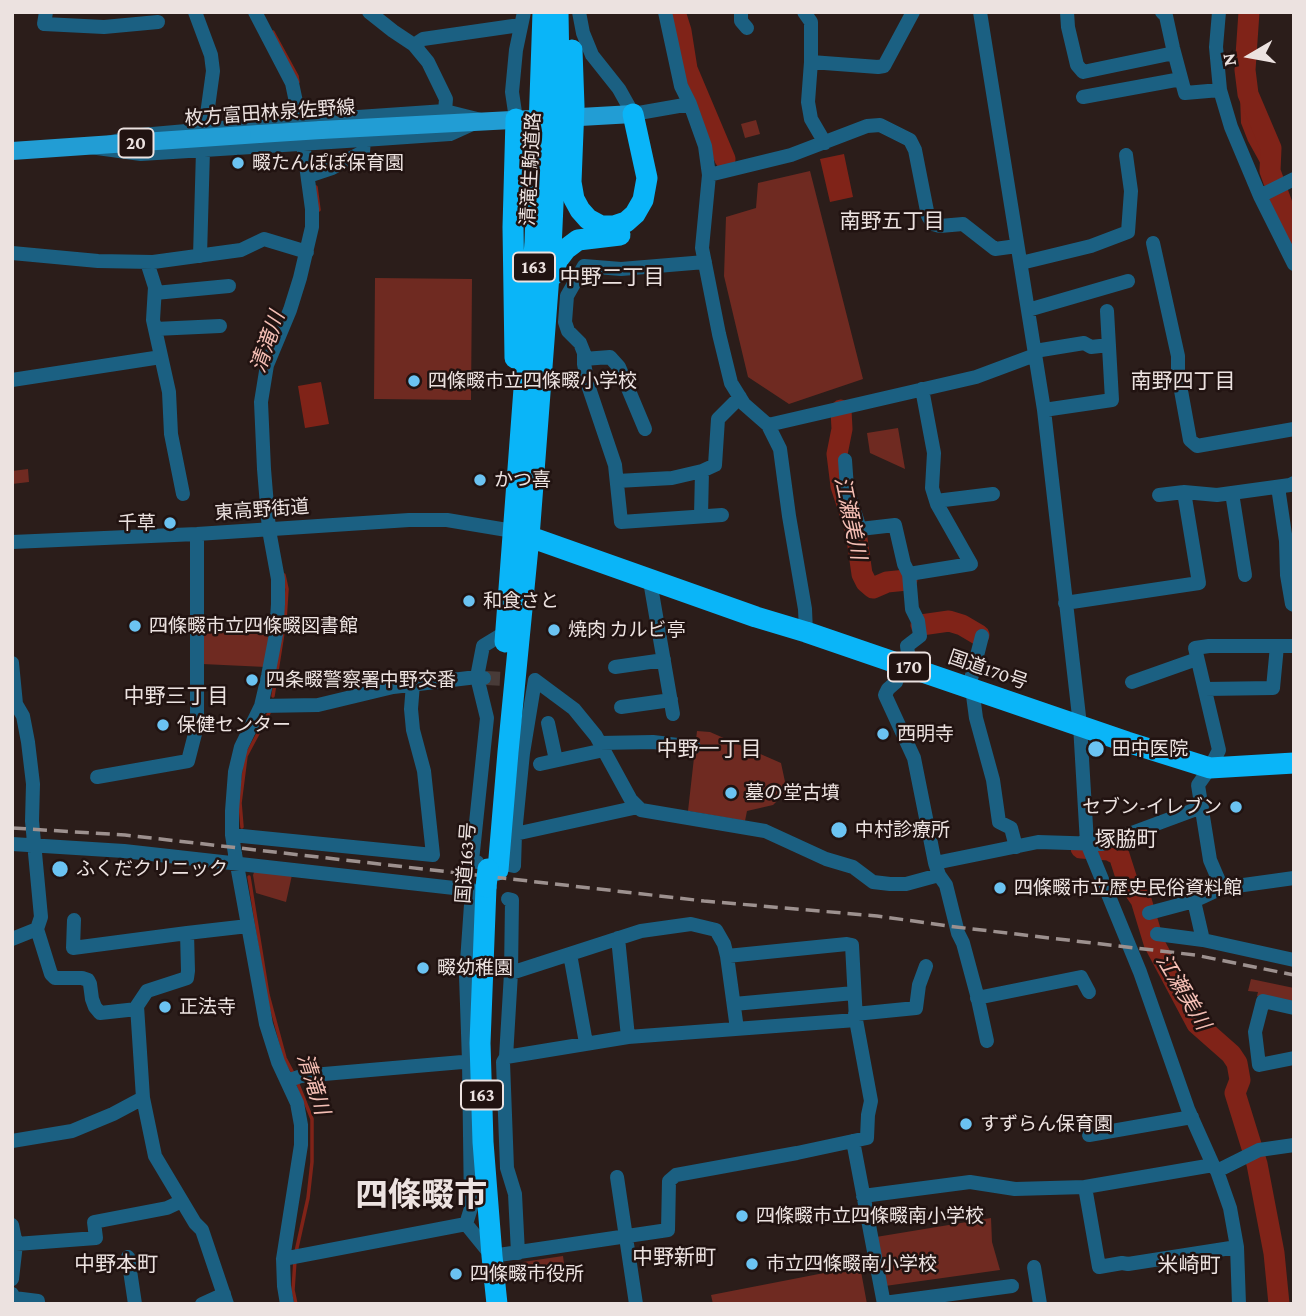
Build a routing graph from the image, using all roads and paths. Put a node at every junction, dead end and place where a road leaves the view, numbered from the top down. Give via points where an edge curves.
1 (46, 12) edge
2 (195, 12) edge
3 (255, 12) edge
4 (369, 12) edge
5 (543, 12) edge
6 (558, 12) edge
7 (569, 12) edge
8 (579, 12) edge
9 (665, 12) edge
10 (741, 12) edge
11 (804, 12) edge
12 (913, 12) edge
13 (980, 12) edge
14 (1067, 12) edge
15 (1162, 12) edge
16 (1219, 12) edge
17 (522, 19) edge
18 (158, 22) dead end
19 (747, 28) dead end
20 (414, 45) junction
21 (1174, 53) junction
22 (811, 62) junction
23 (1181, 79) junction
24 (1220, 90) junction
25 (1083, 97) dead end
26 (690, 104) junction
27 (445, 111) junction
28 (550, 113) junction
29 (633, 114) junction
30 (481, 120) junction
31 (300, 121) junction
32 (205, 130) junction
33 (364, 140) junction
34 (825, 143) junction
35 (303, 144) junction
36 (90, 146) junction
37 (203, 150) junction
38 (12, 151) edge
39 (1126, 155) dead end
40 (709, 175) junction
41 (308, 176) junction
42 (1276, 188) edge
43 (1153, 243) dead end
44 (1017, 246) junction
45 (504, 247) dead end
46 (307, 252) junction
47 (12, 253) edge
48 (200, 256) junction
49 (147, 262) junction
50 (705, 262) junction
51 (1021, 263) junction
52 (1294, 264) edge
53 (1128, 281) dead end
54 (229, 286) dead end
55 (155, 293) junction
56 (546, 299) junction
57 (1028, 310) junction
58 (1107, 311) dead end
59 (220, 326) dead end
60 (155, 328) junction
61 (514, 339) junction
62 (1109, 345) junction
63 (1035, 353) junction
64 (161, 357) junction
65 (584, 359) junction
66 (12, 380) edge
67 (922, 389) junction
68 (740, 397) junction
69 (1044, 410) junction
70 (768, 425) junction
71 (521, 426) junction
72 (645, 429) dead end
73 (1294, 429) edge
74 (845, 460) dead end
75 (702, 471) junction
76 (617, 481) junction
77 (1294, 482) edge
78 (1278, 487) junction
79 (1184, 492) junction
80 (1232, 493) junction
81 (183, 494) dead end
82 (993, 494) dead end
83 (1159, 495) dead end
84 (936, 501) junction
85 (722, 515) dead end
86 (701, 516) junction
87 (269, 530) junction
88 (197, 534) junction
89 (521, 534) junction
90 (1290, 540) edge
91 (12, 542) edge
92 (909, 574) junction
93 (1245, 575) dead end
94 (650, 581) junction
95 (1065, 603) junction
96 (1294, 604) edge
97 (506, 632) junction
98 (806, 632) junction
99 (982, 636) dead end
100 (1278, 646) junction
101 (1294, 646) edge
102 (1198, 659) junction
103 (664, 660) junction
104 (12, 663) edge
105 (906, 666) junction
106 (615, 667) dead end
107 (482, 677) junction
108 (1132, 682) dead end
109 (13, 683) edge
110 (413, 684) junction
111 (970, 688) junction
112 (1205, 689) junction
113 (261, 706) junction
114 (621, 707) dead end
115 (16, 712) edge
116 (548, 723) dead end
117 (1080, 725) junction
118 (602, 746) junction
119 (694, 747) dead end
120 (515, 753) junction
121 (556, 760) junction
122 (1294, 763) edge
123 (540, 764) dead end
124 (1210, 768) junction
125 (97, 777) dead end
126 (638, 807) junction
127 (1202, 807) junction
128 (515, 834) junction
129 (232, 835) junction
130 (1087, 843) junction
131 (12, 844) edge
132 (34, 846) junction
133 (1016, 847) junction
134 (237, 863) junction
135 (937, 869) junction
136 (1294, 878) edge
137 (490, 880) junction
138 (1222, 888) junction
139 (1194, 901) junction
140 (1149, 913) dead end
141 (74, 920) dead end
142 (248, 926) junction
143 (37, 929) junction
144 (187, 933) junction
145 (1157, 934) dead end
146 (618, 938) junction
147 (12, 939) edge
148 (1203, 940) junction
149 (570, 954) junction
150 (727, 956) junction
151 (1294, 960) edge
152 (926, 966) dead end
153 (512, 973) junction
154 (1090, 992) dead end
155 (854, 993) junction
156 (977, 998) junction
157 (734, 1004) junction
158 (1294, 1008) edge
159 (137, 1009) junction
160 (856, 1017) junction
161 (737, 1029) junction
162 (628, 1037) junction
163 (987, 1041) dead end
164 (586, 1043) junction
165 (1294, 1058) edge
166 (502, 1060) junction
167 (472, 1061) junction
168 (293, 1079) junction
169 (143, 1098) junction
170 (1192, 1117) junction
171 (1089, 1135) dead end
172 (12, 1141) edge
173 (853, 1141) junction
174 (1294, 1145) edge
175 (1215, 1168) junction
176 (617, 1177) dead end
177 (1085, 1186) junction
178 (863, 1196) junction
179 (181, 1201) junction
180 (466, 1224) junction
181 (12, 1225) edge
182 (626, 1237) junction
183 (16, 1244) junction
184 (1237, 1247) junction
185 (505, 1255) junction
186 (128, 1257) dead end
187 (291, 1258) junction
188 (1034, 1266) dead end
189 (12, 1279) edge
190 (1012, 1286) dead end
191 (12, 1294) edge
192 (226, 1299) edge
193 (884, 1303) edge
194 (38, 1304) edge
195 (135, 1304) edge
196 (202, 1304) edge
197 (287, 1304) edge
198 (497, 1304) edge
199 (509, 1304) edge
200 (636, 1304) edge
201 (1040, 1304) edge
202 (1239, 1304) edge

1 - 18 street via 44,24 104,27
2 - 32 street via 213,71
3 - 31 street via 292,83
4 - 20 street
5 - 28 highway, 清滝生駒道路 / 163
6 - 28 highway, 清滝生駒道路 / 163 via 559,71
7 - 28 highway, 163
8 - 29 street via 592,55
9 - 26 street via 681,86
10 - 19 street
11 - 22 street via 811,22
12 - 22 street via 884,66
13 - 44 street
14 - 21 street via 1077,65 1083,72
15 - 21 street
16 - 24 street
17 - 20 street via 423,38
17 - 28 street via 512,92
20 - 27 street via 446,99
21 - 23 street
22 - 34 street via 808,102 811,119
23 - 24 street via 1185,93
23 - 25 street
24 - 42 street via 1231,127
26 - 29 street
26 - 40 street via 705,146
27 - 30 street
27 - 31 street
28 - 29 main road, 枚方富田林泉佐野線 / 20
28 - 29 highway, 163 via 574,199 588,219 601,226 626,222 643,200 647,178
28 - 30 main road, 枚方富田林泉佐野線 / 20
28 - 56 highway, 清滝生駒道路 / 163 via 551,249
28 - 61 highway via 513,227
28 - 71 highway, 清滝生駒道路 / 163
29 - 56 highway via 650,147 656,173 655,209 639,229 578,240 566,249 557,261
30 - 33 street via 450,134
30 - 36 main road, 枚方富田林泉佐野線 / 20, bridge
31 - 32 street
31 - 35 street
32 - 36 street via 141,135
33 - 35 street
33 - 41 street via 363,152
34 - 40 street
34 - 44 street via 880,125 910,140 933,224 963,224 995,249
35 - 37 street
35 - 41 street
36 - 37 street via 141,154
36 - 38 main road, 枚方富田林泉佐野線 / 20
37 - 48 street
39 - 51 street via 1131,191 1128,232
40 - 50 street via 702,248
41 - 46 street via 312,227
42 - 52 street
43 - 73 street via 1178,356 1190,440 1197,446
44 - 51 street
45 - 61 street via 504,326
46 - 48 street via 264,239 241,250
46 - 87 street via 267,365 261,402
47 - 49 street
48 - 49 street
49 - 55 street
50 - 65 street via 621,270 584,266 568,296 565,321 580,343
50 - 68 street via 731,383
51 - 57 street
53 - 57 street
54 - 55 street
55 - 60 street
56 - 89 highway, 清滝生駒道路 / 163
57 - 63 street
58 - 62 street
59 - 60 street
60 - 64 street
61 - 71 highway
62 - 63 street via 1083,343
62 - 69 street via 1112,400
63 - 67 street via 976,377
63 - 69 street
64 - 66 street
64 - 81 street
65 - 72 street via 610,357 619,367
65 - 76 street
67 - 70 street
67 - 84 street via 934,453
68 - 70 street
68 - 75 street via 718,419 715,465
69 - 95 street
70 - 98 street via 780,449
71 - 89 highway, 国道163号 / 163
74 - 92 street via 847,488 860,528 895,525
75 - 76 street
75 - 86 street
76 - 86 street via 621,522
77 - 78 street
78 - 80 street
78 - 90 street
79 - 80 street
79 - 83 street
79 - 95 street via 1199,583
80 - 93 street
82 - 84 street
84 - 92 street via 971,564
85 - 86 street
87 - 88 street, 東高野街道
87 - 89 street, 東高野街道 via 447,520
87 - 113 street via 278,604
88 - 91 street, 東高野街道
88 - 125 street via 197,726 188,761
89 - 94 highway, 国道170号 / 170
89 - 97 highway, 国道163号 / 163
89 - 120 highway, 国道163号 / 163
90 - 96 street via 1287,575
92 - 105 street via 920,636 907,646
94 - 98 highway, 国道170号 / 170
94 - 103 street
95 - 117 street
97 - 107 street via 483,646
97 - 137 highway, 国道163号 / 163
98 - 105 highway, 国道170号 / 170
99 - 111 street
100 - 101 street
100 - 102 street via 1195,648
100 - 112 street via 1273,688
102 - 108 street
102 - 112 street
103 - 106 street
103 - 114 street via 672,707
104 - 109 street
105 - 111 highway, 国道170号 / 170
105 - 135 street via 885,695 914,758
107 - 110 street
107 - 137 street via 487,718 472,861
109 - 115 street
110 - 113 street via 317,705
110 - 129 street via 413,730 424,771 433,855
111 - 117 highway, 国道170号 / 170
111 - 133 street via 999,822 1011,828
112 - 124 street via 1219,750
113 - 129 street via 241,747 235,772
115 - 132 street via 28,742
116 - 121 street
117 - 124 highway, 国道170号 / 170
117 - 130 street
118 - 119 street via 653,742
118 - 120 street via 574,709 530,680
118 - 121 street
118 - 126 street
120 - 128 street
120 - 137 highway, 国道163号 / 163
121 - 123 street
122 - 124 highway, 国道170号 / 170
124 - 127 street via 1198,785
126 - 128 street
126 - 135 street via 765,831 853,867 873,882 906,884
127 - 130 street via 1102,844
127 - 138 street via 1210,860
128 - 137 street via 514,866
129 - 134 street
130 - 133 street via 1038,842
130 - 170 street
131 - 132 street
132 - 134 street
132 - 143 street via 41,917
133 - 135 street
134 - 137 street
134 - 142 street
135 - 156 street via 946,885
136 - 138 street
137 - 153 street via 512,900
137 - 167 street via 466,976
137 - 185 highway, 国道163号 / 163 via 491,1091
138 - 139 street
139 - 140 street
139 - 148 street
141 - 144 street via 74,948
142 - 144 street
142 - 168 street via 266,1024 278,1062
143 - 147 street
143 - 159 street via 55,978 88,980 100,1013
144 - 159 street via 187,978 147,991
145 - 148 street
146 - 149 street
146 - 150 street via 691,924 716,929
146 - 162 street
148 - 151 street
149 - 153 street
149 - 164 street
150 - 155 street via 852,945
150 - 157 street
152 - 160 street via 916,1008
153 - 166 street
154 - 156 street via 1081,977
155 - 157 street
155 - 160 street
156 - 163 street
157 - 161 street
158 - 165 street via 1264,1001 1255,1032 1259,1065
159 - 169 street
160 - 161 street
160 - 173 street via 871,1101 867,1138
161 - 162 street
162 - 164 street
164 - 166 street
166 - 185 street via 507,1168 516,1194
167 - 168 street
167 - 180 street via 471,1209
168 - 187 street via 301,1145
169 - 172 street via 72,1131
169 - 179 street via 155,1156
170 - 171 street
170 - 175 street
173 - 178 street
173 - 182 street via 676,1175 669,1181 668,1230
174 - 175 street
175 - 177 street
175 - 184 street via 1230,1208
176 - 182 street
177 - 178 street via 1015,1189 970,1182
177 - 184 street via 1098,1267
178 - 193 street
179 - 183 street via 167,1208 94,1222 96,1238
179 - 192 street via 202,1230
180 - 185 street
180 - 187 street
181 - 183 street
182 - 185 street
182 - 200 street
183 - 189 street
184 - 202 street
185 - 198 highway, 国道163号 / 163
185 - 199 highway, 国道163号 / 163
186 - 195 street
187 - 197 street via 284,1286
188 - 201 street
190 - 193 street
191 - 194 street
192 - 196 street

